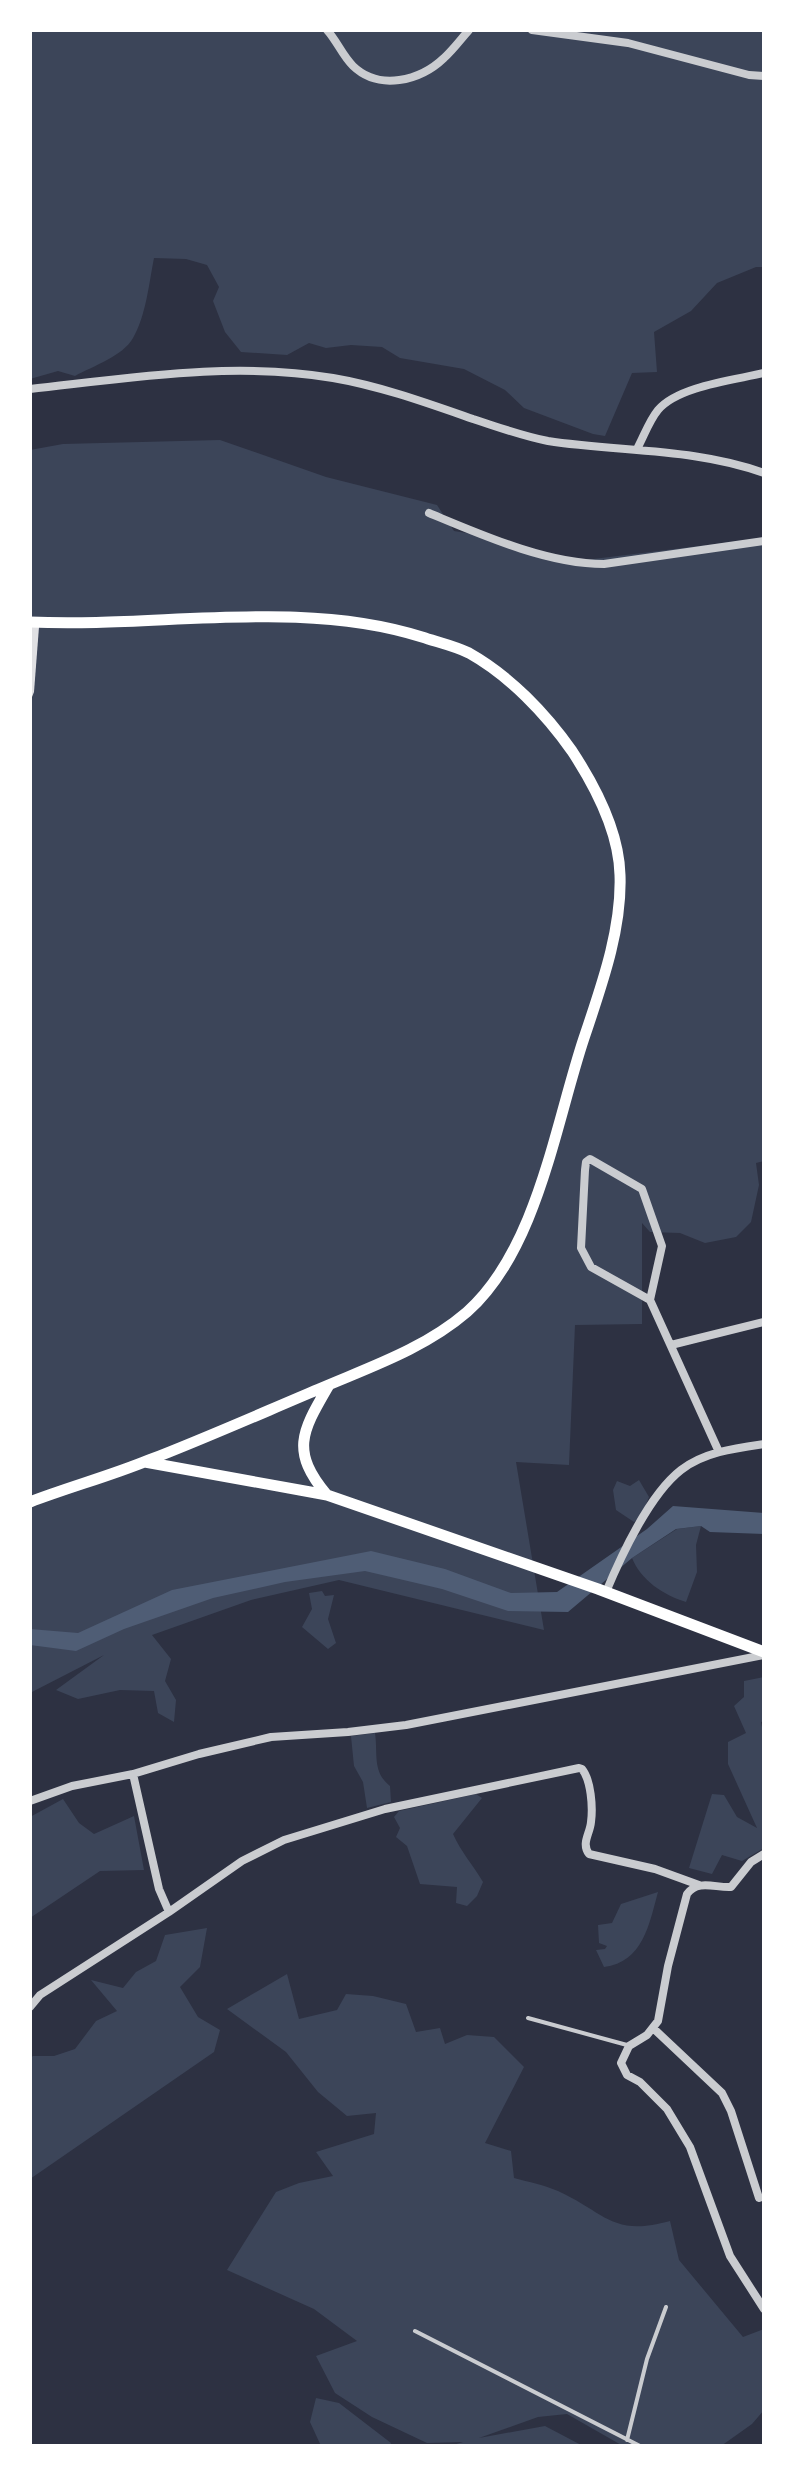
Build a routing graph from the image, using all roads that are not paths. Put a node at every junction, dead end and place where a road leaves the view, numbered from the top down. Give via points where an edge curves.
1 (327, 30) edge
2 (469, 30) edge
3 (532, 30) edge
4 (764, 76) edge
5 (764, 373) edge
6 (30, 389) edge
7 (637, 449) junction
8 (764, 473) edge
9 (429, 513) dead end
10 (764, 541) edge
11 (30, 622) edge
12 (650, 1300) junction
13 (764, 1322) edge
14 (671, 1345) junction
15 (330, 1384) junction
16 (764, 1444) edge
17 (719, 1452) junction
18 (145, 1462) junction
19 (327, 1495) junction
20 (30, 1502) edge
21 (602, 1591) junction
22 (764, 1654) edge
23 (133, 1774) junction
24 (30, 1801) edge
25 (764, 1854) edge
26 (699, 1885) junction
27 (169, 1912) junction
28 (30, 2007) edge
29 (528, 2018) dead end
30 (653, 2028) junction
31 (629, 2046) junction
32 (759, 2198) dead end
33 (666, 2307) dead end
34 (764, 2309) edge
35 (415, 2331) dead end
36 (627, 2440) junction
37 (640, 2446) edge

1 - 2 street via 353,66 380,80 399,81 431,68
3 - 4 street via 628,43
5 - 7 street via 669,400
6 - 7 street via 181,372 332,378 517,434
7 - 8 street
9 - 10 street via 578,564
11 - 15 main road via 86,625 245,616 363,623 467,652 511,684 561,735 609,825 620,873 614,930 526,1226 502,1270 457,1320 420,1345
12 - 12 street via 662,1246 642,1189 590,1159 581,1248 591,1267
12 - 14 street
13 - 14 street
14 - 17 street
15 - 18 main road
15 - 19 main road via 308,1423 303,1447 307,1469
16 - 17 street
17 - 21 street via 683,1468 664,1486
18 - 19 main road
18 - 20 main road
19 - 21 main road
21 - 22 main road
22 - 23 street via 406,1725 271,1737
23 - 24 street
23 - 27 street
25 - 26 street via 731,1887
26 - 27 street via 589,1854 585,1843 592,1812 586,1774 579,1768 385,1809 284,1840 242,1861
26 - 30 street via 690,1889 683,1904
27 - 28 street via 40,1995
29 - 31 lane
30 - 31 street
30 - 32 street via 722,2093
31 - 34 street via 621,2063 624,2070 667,2109 690,2147 730,2256
33 - 36 lane
35 - 36 lane
36 - 37 lane

